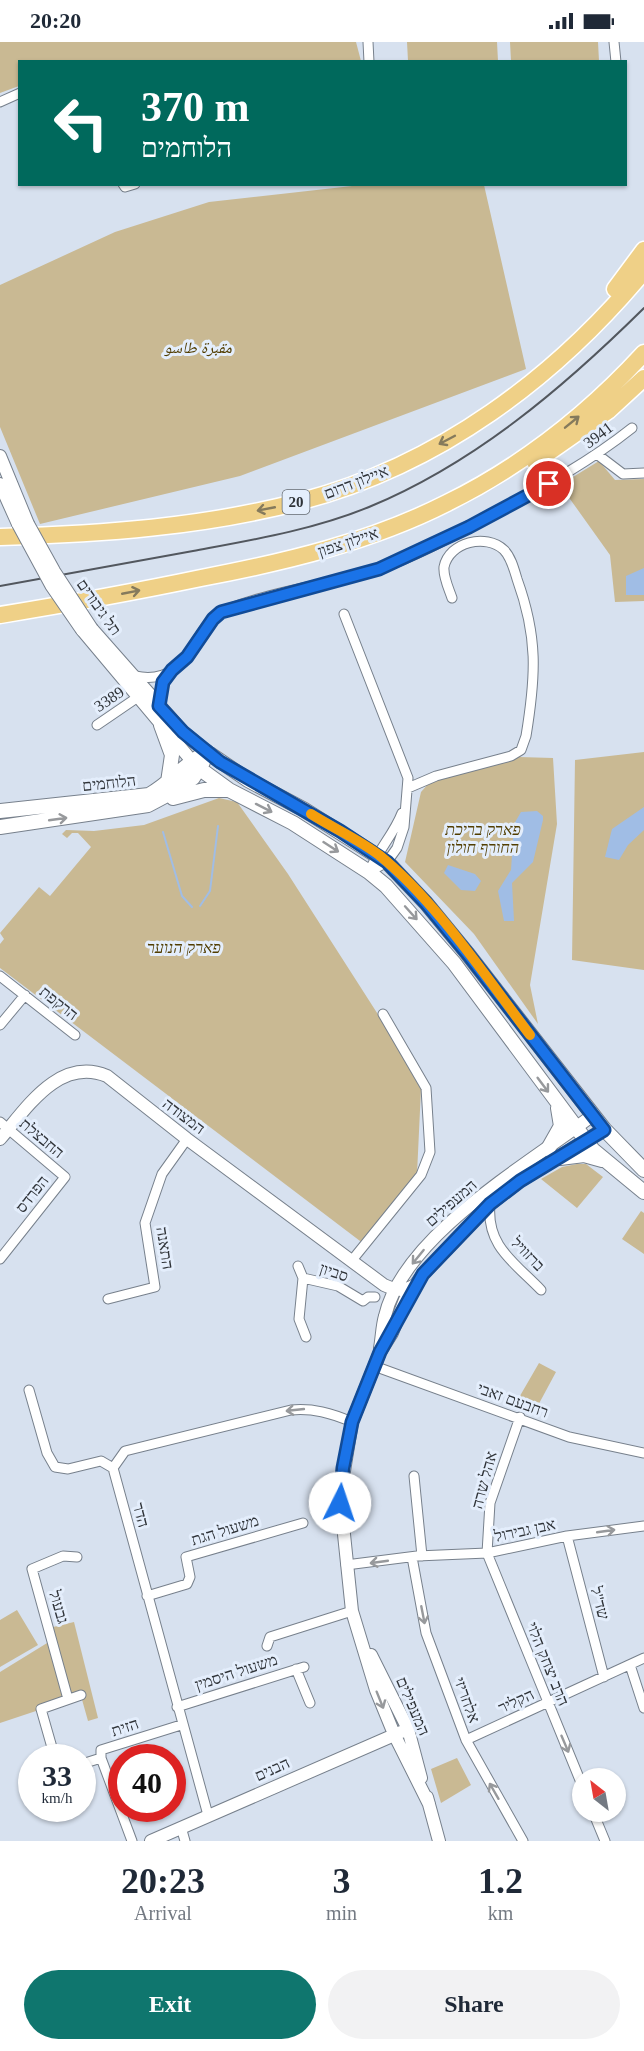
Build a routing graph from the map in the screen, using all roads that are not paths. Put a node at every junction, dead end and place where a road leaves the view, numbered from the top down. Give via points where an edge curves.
1 (368, 42) edge
2 (614, 42) edge
3 (369, 60) edge
4 (616, 60) edge
5 (18, 94) edge
6 (0, 102) edge
7 (644, 250) edge
8 (644, 271) edge
9 (644, 353) edge
10 (644, 378) edge
11 (498, 410) junction
12 (632, 428) dead end
13 (598, 455) junction
14 (0, 456) edge
15 (644, 473) edge
16 (0, 484) edge
17 (415, 518) junction
18 (23, 524) junction
19 (0, 537) edge
20 (452, 598) dead end
21 (73, 603) junction
22 (0, 615) edge
23 (344, 615) dead end
24 (0, 621) edge
25 (87, 629) junction
26 (172, 670) junction
27 (135, 676) junction
28 (138, 697) junction
29 (159, 706) junction
30 (97, 725) dead end
31 (161, 725) junction
32 (207, 752) junction
33 (195, 765) junction
34 (168, 782) junction
35 (408, 788) junction
36 (229, 790) junction
37 (148, 805) junction
38 (0, 811) edge
39 (0, 827) edge
40 (382, 858) junction
41 (369, 872) junction
42 (0, 976) edge
43 (25, 995) junction
44 (383, 1014) dead end
45 (0, 1025) edge
46 (75, 1035) dead end
47 (557, 1103) junction
48 (593, 1115) junction
49 (4, 1126) edge
50 (576, 1128) junction
51 (604, 1130) junction
52 (0, 1139) edge
53 (187, 1139) junction
54 (586, 1142) junction
55 (548, 1149) junction
56 (560, 1158) junction
57 (603, 1161) junction
58 (644, 1170) edge
59 (65, 1177) joint
60 (644, 1192) edge
61 (490, 1204) junction
62 (0, 1259) edge
63 (353, 1259) junction
64 (298, 1266) dead end
65 (405, 1276) junction
66 (303, 1278) junction
67 (415, 1285) junction
68 (541, 1290) dead end
69 (396, 1291) junction
70 (375, 1297) dead end
71 (108, 1299) dead end
72 (306, 1337) dead end
73 (380, 1352) junction
74 (374, 1366) junction
75 (29, 1390) dead end
76 (520, 1417) junction
77 (352, 1422) junction
78 (644, 1453) edge
79 (113, 1468) junction
80 (414, 1476) dead end
81 (303, 1522) dead end
82 (644, 1526) edge
83 (567, 1536) junction
84 (487, 1553) junction
85 (77, 1557) dead end
86 (417, 1557) junction
87 (346, 1565) junction
88 (147, 1596) junction
89 (352, 1611) junction
90 (356, 1625) junction
91 (267, 1646) dead end
92 (644, 1658) edge
93 (630, 1665) junction
94 (604, 1677) junction
95 (81, 1695) dead end
96 (68, 1699) junction
97 (310, 1703) dead end
98 (548, 1703) junction
99 (177, 1707) junction
100 (644, 1708) edge
101 (181, 1725) junction
102 (408, 1729) junction
103 (394, 1734) junction
104 (466, 1740) junction
105 (51, 1744) edge
106 (101, 1754) junction
107 (96, 1757) edge
108 (575, 1768) edge
109 (429, 1804) junction
110 (208, 1815) junction
111 (597, 1822) edge
112 (181, 1827) junction
113 (132, 1841) edge
114 (151, 1841) edge
115 (185, 1841) edge
116 (439, 1841) edge
117 (523, 1841) edge
118 (605, 1841) edge

1 - 3 street
2 - 4 street
5 - 6 street
7 - 11 highway via 604,304
8 - 11 highway, איילון דרום / 20 via 577,344
17 -> 9 highway, איילון צפון via 527,456 574,421
10 - 17 highway via 608,411 539,460 468,498
11 -> 19 highway, איילון דרום / 20 via 376,475 304,501 112,532
12 - 13 street, 3941
13 - 15 street via 623,474
13 - 26 street, 3941 via 469,527 379,569 221,612 187,657
14 - 18 street, תל גיבורים
16 - 18 street, תל גיבורים
21 -> 17 highway, איילון צפון via 277,563
18 - 25 street, תל גיבורים, bridge via 51,585
20 - 35 street via 444,569 447,558 480,540 504,550 527,609 534,643 526,736 521,750 512,756 436,776
21 - 22 highway, איילון צפון
21 - 24 highway
23 - 35 street via 408,777
25 - 27 street, תל גיבורים
25 - 28 street, תל גיבורים
26 - 27 street via 151,678
26 - 29 street, 3941 via 161,689
27 - 29 street, תל גיבורים
28 - 30 street, 3389
28 - 31 street, תל גיבורים
29 - 32 street, תל גיבורים
31 - 33 street, תל גיבורים
31 - 34 main road via 172,755
32 - 33 main road, הלוחמים
32 - 40 main road
33 - 34 main road, הלוחמים
33 - 36 main road
33 - 37 main road, הלוחמים via 174,793
34 - 38 main road, הלוחמים via 138,798
35 - 40 street via 404,827 397,848
36 - 37 main road via 194,792
36 -> 41 main road via 293,823
39 -> 37 main road, הלוחמים
40 - 41 street
40 - 48 main road via 426,903
41 -> 47 main road via 454,963
42 - 43 street, הרקפת
43 - 45 street, הרקפת
43 - 46 street, הרקפת
44 - 63 street via 426,1088 430,1152 421,1175
47 - 50 main road
47 - 55 main road via 561,1126
48 - 50 street, המעפילים
48 - 51 main road
49 - 52 street, המצודה
49 - 53 street, המצודה via 57,1080 78,1072 98,1072
49 - 59 street, החבצלת
50 - 54 main road
50 - 55 street, המעפילים
51 - 54 street, המעפילים
51 - 58 main road
53 - 63 street, המצודה
53 - 71 street, התאנה via 162,1174 145,1223 156,1287
54 - 56 street, המעפילים
54 - 57 main road
55 -> 65 street, המעפילים via 443,1229
56 - 57 main road via 584,1155
56 - 61 street, המעפילים
57 - 60 main road
59 - 62 street, הפרדס
61 - 67 street, המעפילים
61 - 68 street, ברזוויל via 488,1223 496,1244
63 - 65 street, המצודה via 396,1280
63 - 69 street, המצודה
64 - 66 street
65 - 69 street, המעפילים
66 - 70 street, סביון via 338,1286 363,1302
66 - 72 street, סביון via 299,1319
67 - 69 street
67 - 73 street, המעפילים
69 - 73 street, המעפילים via 385,1315
73 - 74 street, המעפילים
74 - 76 street, רחבעם זאבי
74 - 77 street, המעפילים
75 - 79 street via 47,1453 55,1467 68,1469 101,1461
76 - 78 street, רחבעם זאבי via 569,1437
76 - 84 street, אהל שרה via 490,1503
77 -> 79 street via 309,1408 291,1410 125,1451
77 - 87 street, המעפילים via 340,1496
79 - 88 street, הדר
80 - 86 street, אלחריזי
81 - 88 street, משעול הגת via 186,1557 190,1577 187,1584
83 -> 82 street, אבן גבירול
83 - 84 street, אבן גבירול
83 - 94 street, שד"ל
84 - 86 street, אבן גבירול
84 - 98 street, הרב יצחק הלוי
85 - 96 street, גבעול via 63,1556 32,1569
86 -> 87 street, אבן גבירול
86 -> 104 street, אלחריזי via 426,1633
87 - 89 street, המעפילים
88 - 99 street, הדר
89 - 90 street, המעפילים
89 - 91 street, משעול היסמין via 270,1637
90 - 102 street, המעפילים
90 -> 103 street, המעפילים
92 - 93 street, הקליר
93 - 94 street, הקליר
93 - 100 street
94 - 98 street, הקליר
95 - 96 street
96 - 105 street via 41,1709
97 - 99 street, משעול היסמין via 300,1668
98 - 104 street, הקליר
98 -> 108 street, הרב יצחק הלוי
99 - 101 street, הדר
101 - 106 street, הזית
101 - 110 street, הדר
102 - 103 street, הבנים
102 - 109 street, המעפילים
103 - 109 street, המעפילים
103 - 110 street, הבנים
117 -> 104 street, אלחריזי
106 - 107 street
106 - 113 street, הזית
109 - 116 street, המעפילים
110 - 112 street, הבנים
111 - 118 street
112 - 114 street, הבנים
112 - 115 street

